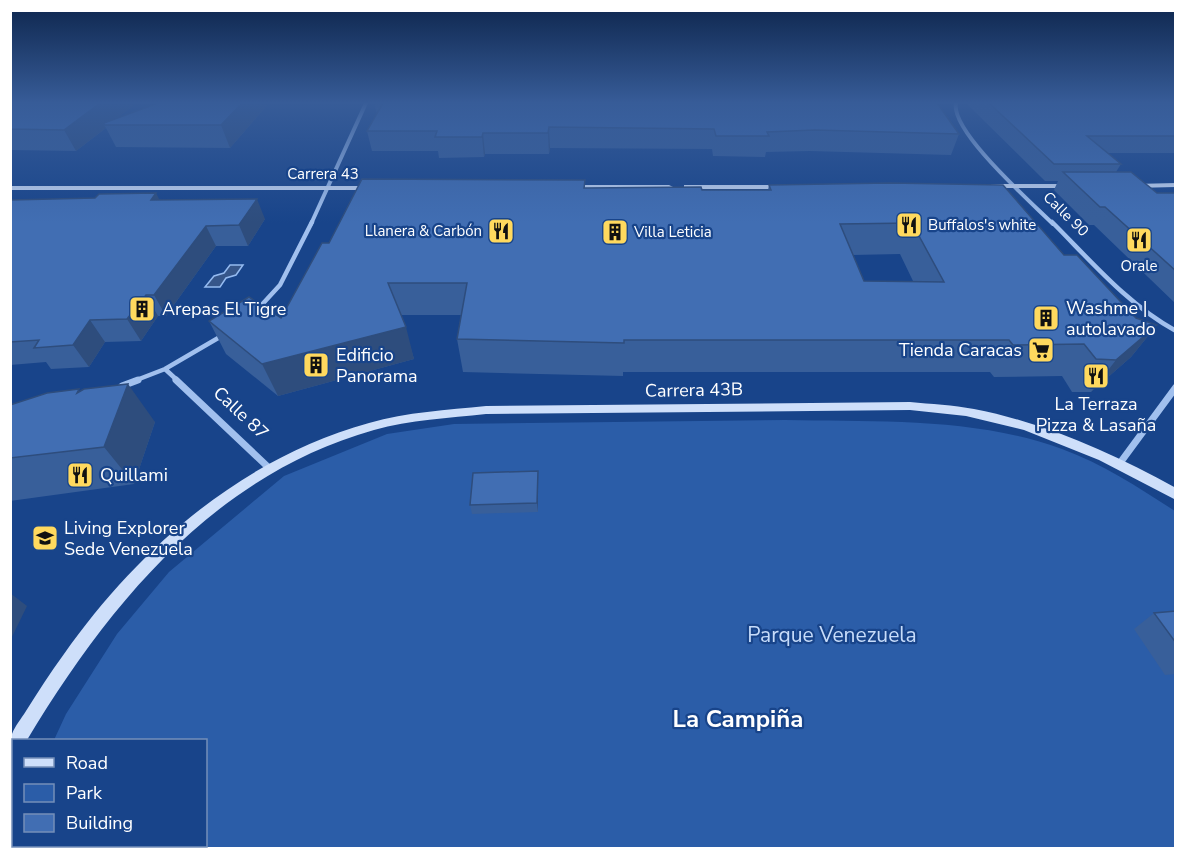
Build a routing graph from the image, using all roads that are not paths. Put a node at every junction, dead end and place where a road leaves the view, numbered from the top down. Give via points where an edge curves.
1 (349, 143) edge
2 (975, 143) edge
3 (1176, 185) edge
4 (980, 186) edge
5 (1015, 186) junction
6 (1086, 186) edge
7 (1121, 186) edge
8 (566, 187) edge
9 (790, 187) edge
10 (10, 188) edge
11 (329, 188) junction
12 (377, 188) edge
13 (252, 315) edge
14 (234, 327) edge
15 (1176, 331) edge
16 (165, 369) junction
17 (117, 387) edge
18 (1176, 387) edge
19 (1120, 463) junction
20 (268, 467) junction
21 (1176, 495) edge
22 (19, 739) edge

1 - 11 street
2 - 5 street, Calle 90
3 - 7 street
4 - 5 street
5 - 6 street
5 - 15 street, Calle 90 via 1136,305
8 - 9 street
10 - 11 street, Carrera 43
11 - 12 street, Carrera 43
11 - 13 street via 280,285
14 - 16 street
16 - 17 street
16 - 20 street, Calle 87
18 - 19 street
19 - 20 street, Carrera 43B via 1020,423 910,406 486,410 418,416 338,436
19 - 21 street
20 - 22 street, Calle 87 via 178,534 134,578 90,628 49,686

